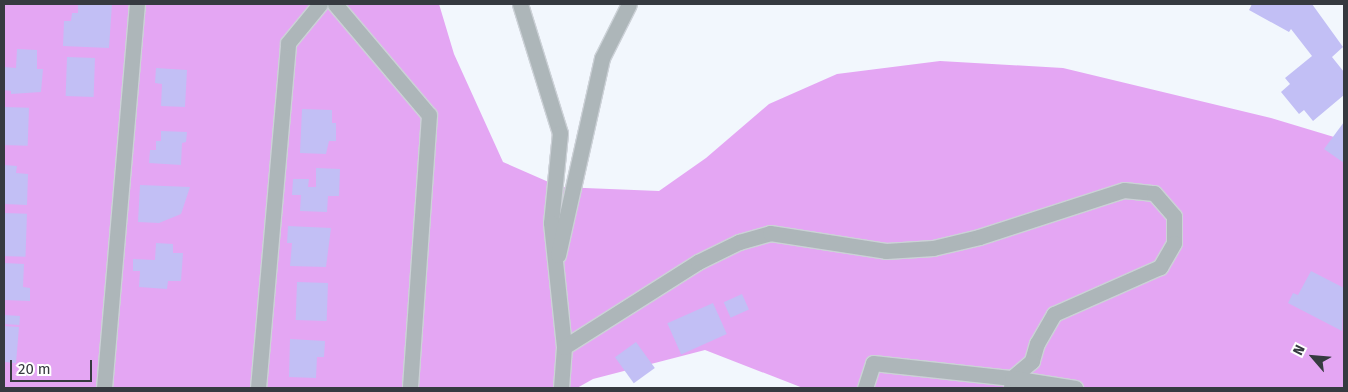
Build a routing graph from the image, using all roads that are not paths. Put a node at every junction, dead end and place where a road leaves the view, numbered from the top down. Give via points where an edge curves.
1 (137, 4) edge
2 (320, 4) edge
3 (335, 4) edge
4 (520, 4) edge
5 (629, 4) edge
6 (555, 271) junction
7 (564, 347) junction
8 (1012, 383) edge
9 (104, 388) edge
10 (258, 388) edge
11 (410, 388) edge
12 (561, 388) edge
13 (865, 388) edge
14 (1075, 388) edge

1 - 9 street
2 - 10 street via 288,43
3 - 11 street via 430,115
4 - 6 street via 560,133 551,223
5 - 6 street via 602,58
6 - 7 street
7 - 8 street via 698,262 739,242 770,233 886,251 933,248 979,237 1124,190 1154,193 1174,216 1174,242 1160,267 1054,314 1037,343 1032,361
7 - 12 street
8 - 13 street via 874,363
8 - 14 street

